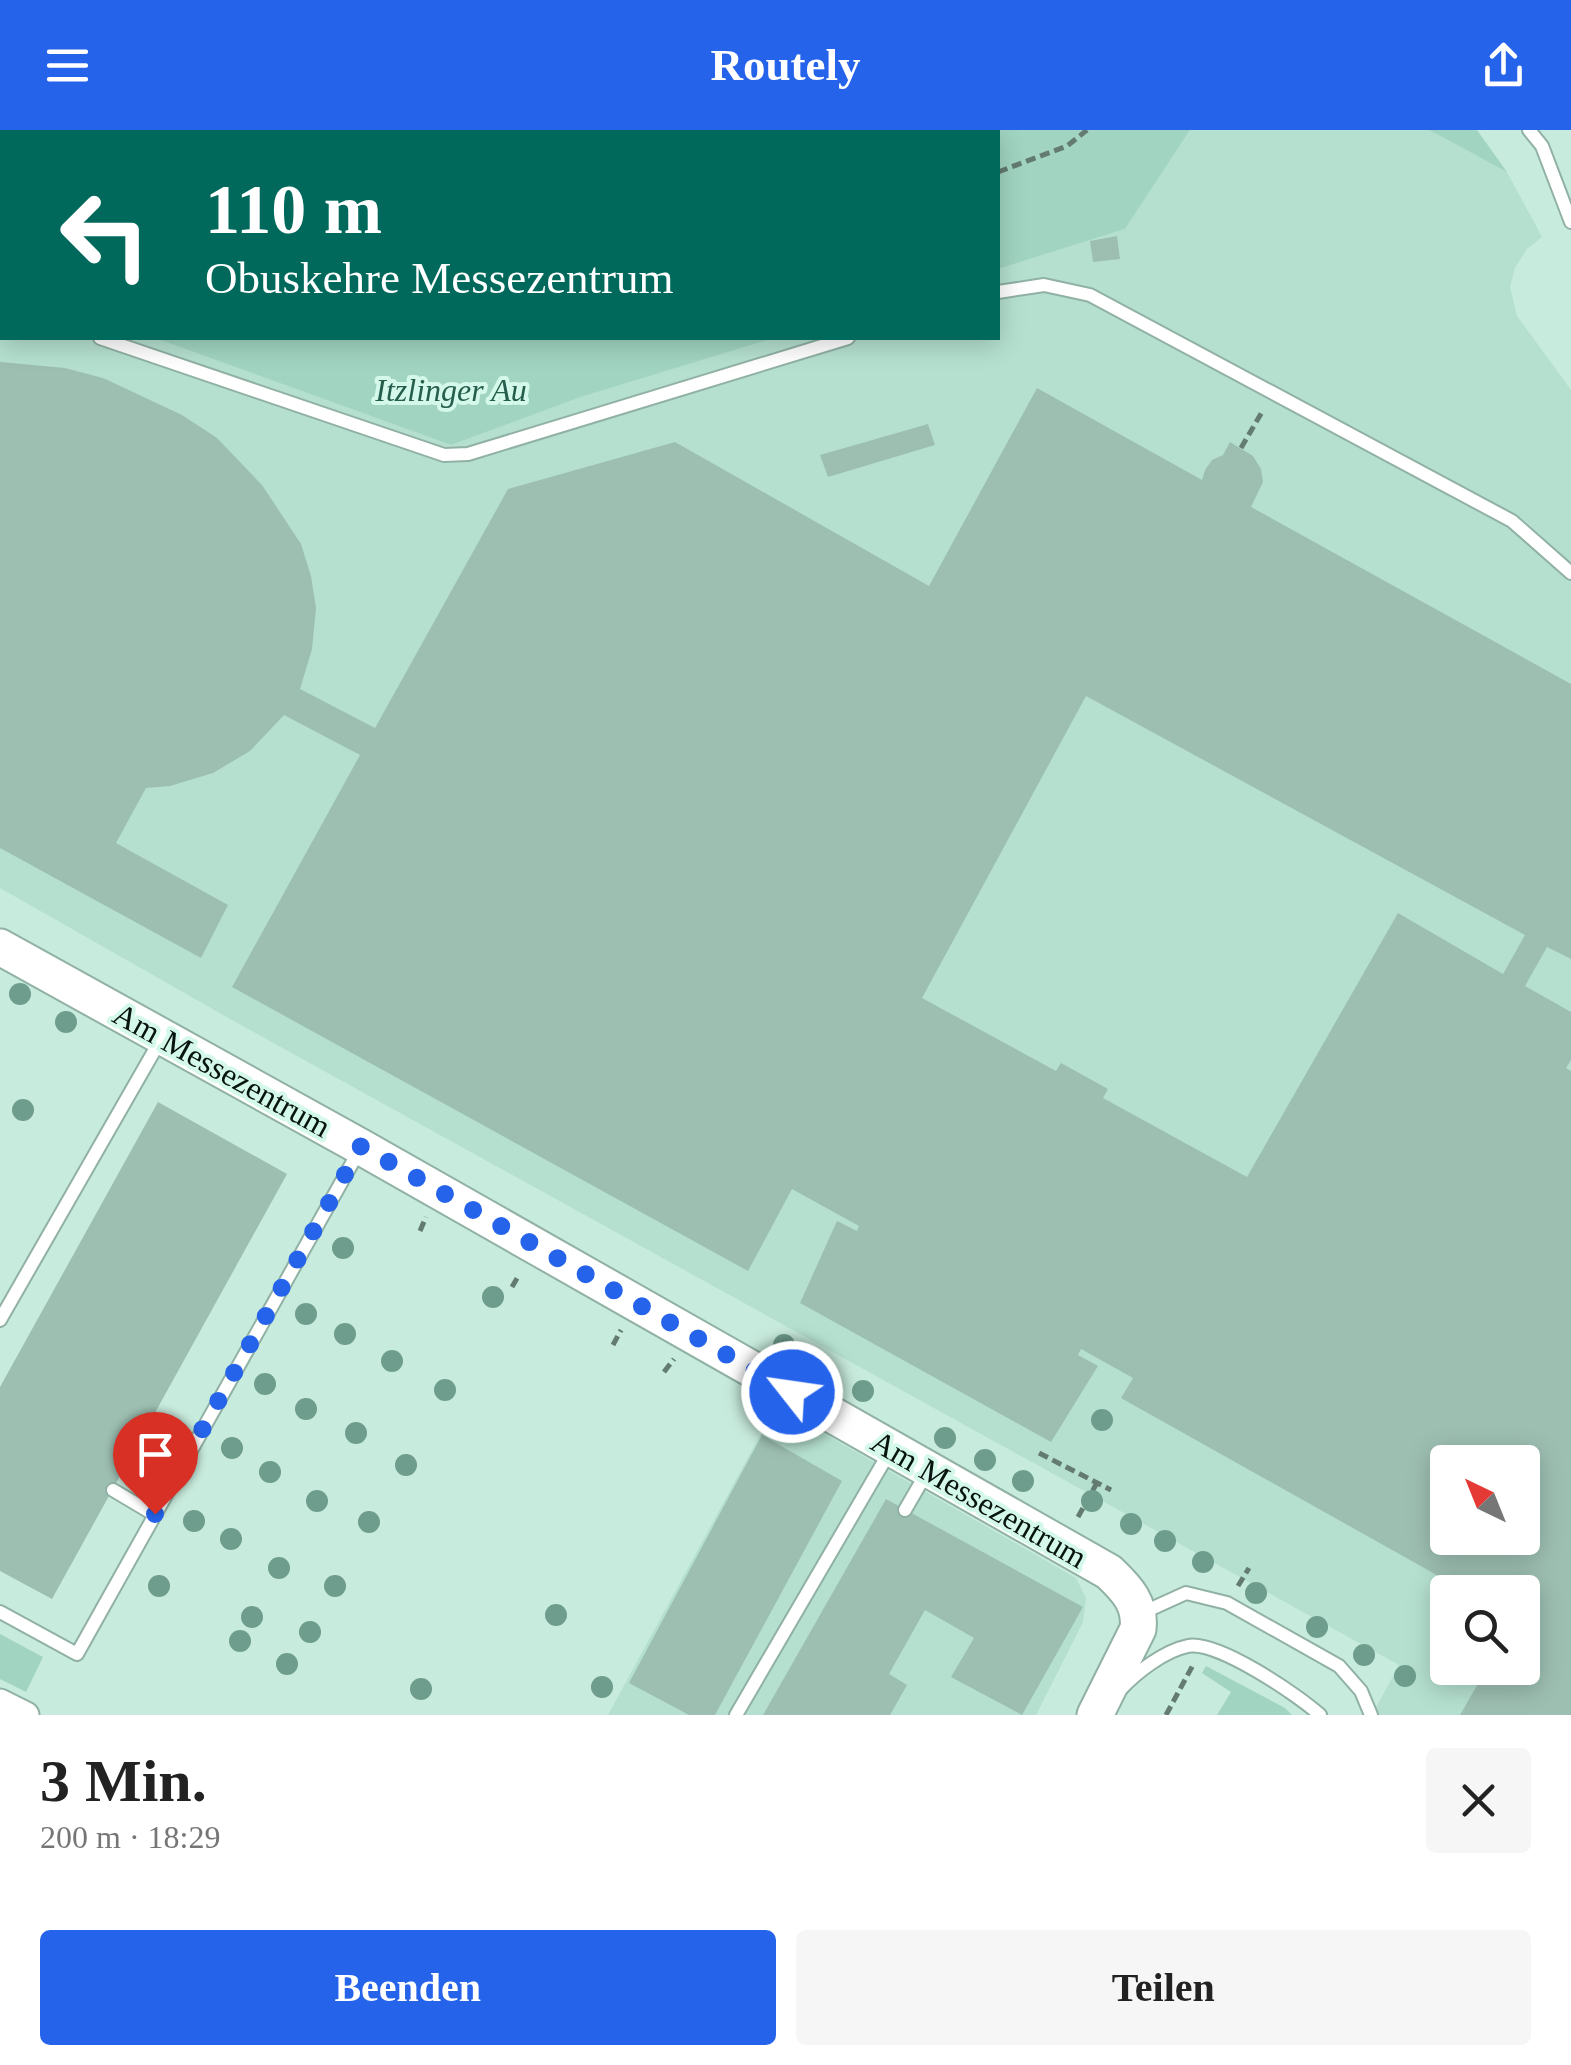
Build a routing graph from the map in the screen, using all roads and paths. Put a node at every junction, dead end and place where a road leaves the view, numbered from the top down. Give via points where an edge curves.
1 (1088, 130) edge
2 (1530, 130) edge
3 (1000, 171) edge
4 (1571, 222) edge
5 (1000, 292) edge
6 (106, 340) edge
7 (841, 340) edge
8 (1273, 393) junction
9 (1240, 448) dead end
10 (1571, 573) edge
11 (0, 946) edge
12 (163, 1037) junction
13 (361, 1146) junction
14 (0, 1320) edge
15 (891, 1449) junction
16 (1039, 1453) dead end
17 (928, 1470) junction
18 (1098, 1481) junction
19 (113, 1490) dead end
20 (1111, 1490) dead end
21 (905, 1510) dead end
22 (155, 1514) junction
23 (1078, 1517) dead end
24 (1120, 1582) junction
25 (0, 1612) edge
26 (1140, 1614) junction
27 (0, 1702) edge
28 (26, 1715) edge
29 (736, 1715) edge
30 (1095, 1715) edge
31 (1320, 1715) edge
32 (1370, 1715) edge

1 - 3 path via 1067,146
2 - 4 lane
5 - 8 lane via 1044,285 1090,296
6 - 7 lane via 444,455 468,454
8 - 9 path
8 - 10 lane via 1512,521
11 - 12 street, Am Messezentrum
12 - 13 street, Am Messezentrum
12 - 14 lane
13 - 15 street, Am Messezentrum
13 - 22 lane
15 - 17 street, Am Messezentrum
15 - 29 lane
16 - 18 path
17 - 21 lane
17 - 24 street, Am Messezentrum
18 - 20 path
18 - 23 path
19 - 22 lane
22 - 25 lane via 77,1654
24 - 26 street, Am Messezentrum
24 - 30 street, Am Messezentrum via 1124,1609 1092,1678
26 - 30 street
26 - 32 lane via 1186,1592 1227,1603 1339,1666 1361,1691
27 - 28 street
30 - 31 lane via 1153,1662 1189,1645 1216,1651 1302,1698

